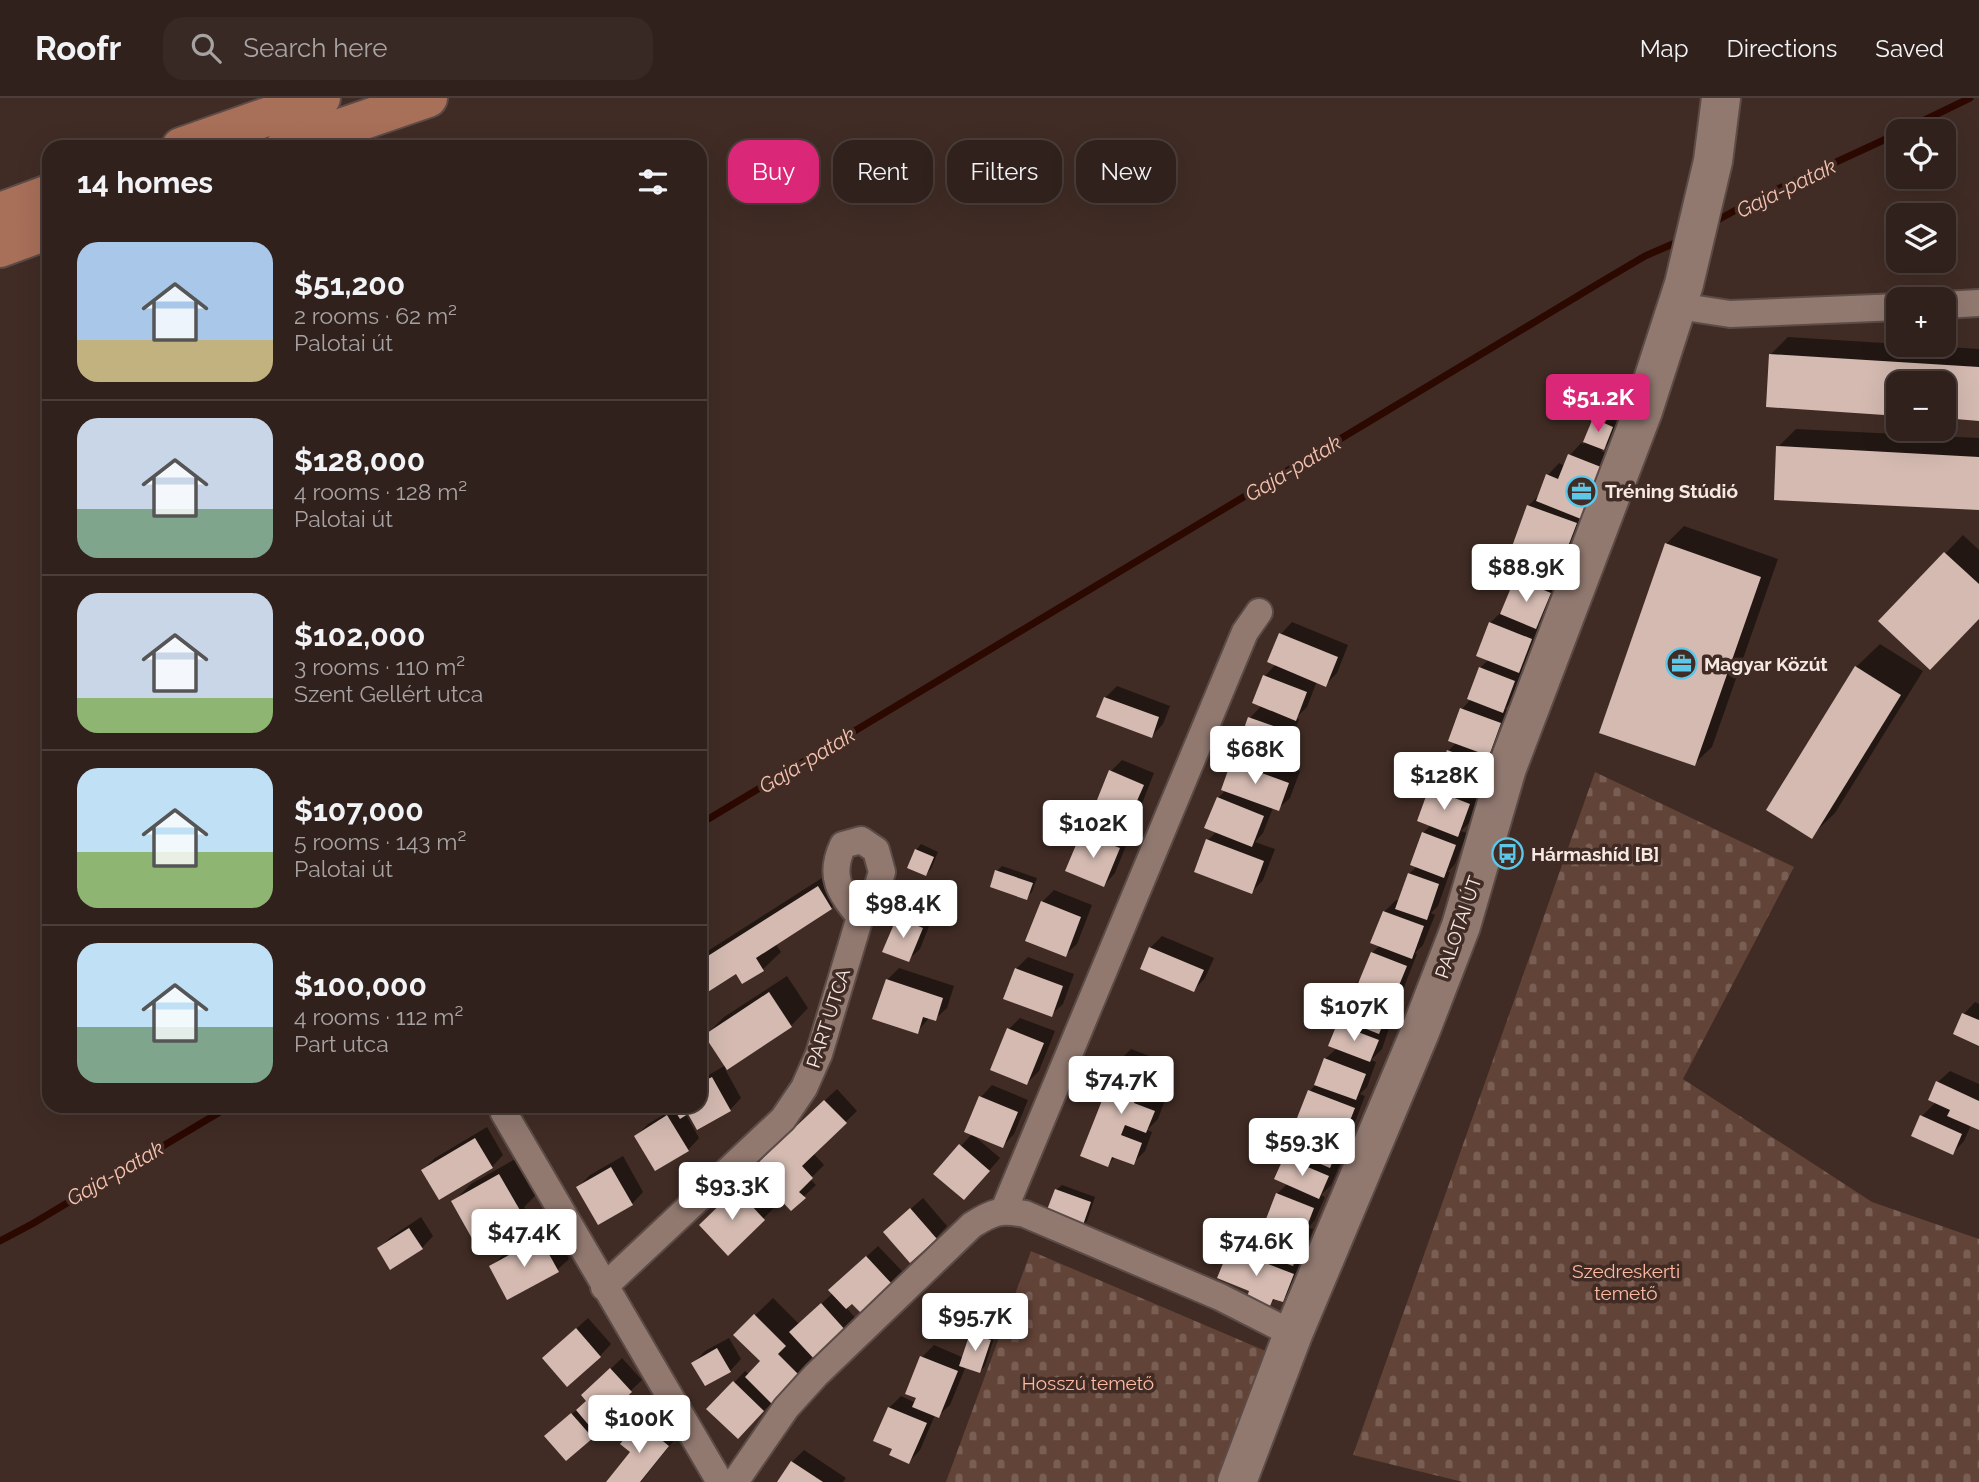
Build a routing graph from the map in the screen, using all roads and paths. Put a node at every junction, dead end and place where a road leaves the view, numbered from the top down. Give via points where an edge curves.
1 (321, 98) edge
2 (428, 98) edge
3 (1721, 98) edge
4 (201, 140) edge
5 (305, 140) edge
6 (42, 197) edge
7 (0, 212) edge
8 (42, 233) edge
9 (0, 248) edge
10 (1681, 295) junction
11 (1979, 303) edge
12 (1956, 304) edge
13 (1886, 308) edge
14 (1259, 612) dead end
15 (860, 918) dead end
16 (504, 1114) dead end
17 (1004, 1210) junction
18 (604, 1287) junction
19 (1293, 1334) junction
20 (720, 1482) edge
21 (736, 1482) edge
22 (1237, 1482) edge

1 - 4 main road
2 - 5 main road
3 - 10 main road, PALOTAI ÚT via 1713,161
6 - 7 main road
8 - 9 main road
10 - 13 street via 1730,314
10 - 19 main road, PALOTAI ÚT via 1643,411 1507,768 1461,926
11 - 12 street
14 - 17 street via 1245,632
15 - 18 street, PART UTCA via 819,1054 783,1119
16 - 18 street
17 - 19 street via 1025,1214 1208,1292
17 - 21 street via 972,1225 816,1375 786,1408
18 - 20 street
19 - 22 main road, PALOTAI ÚT

